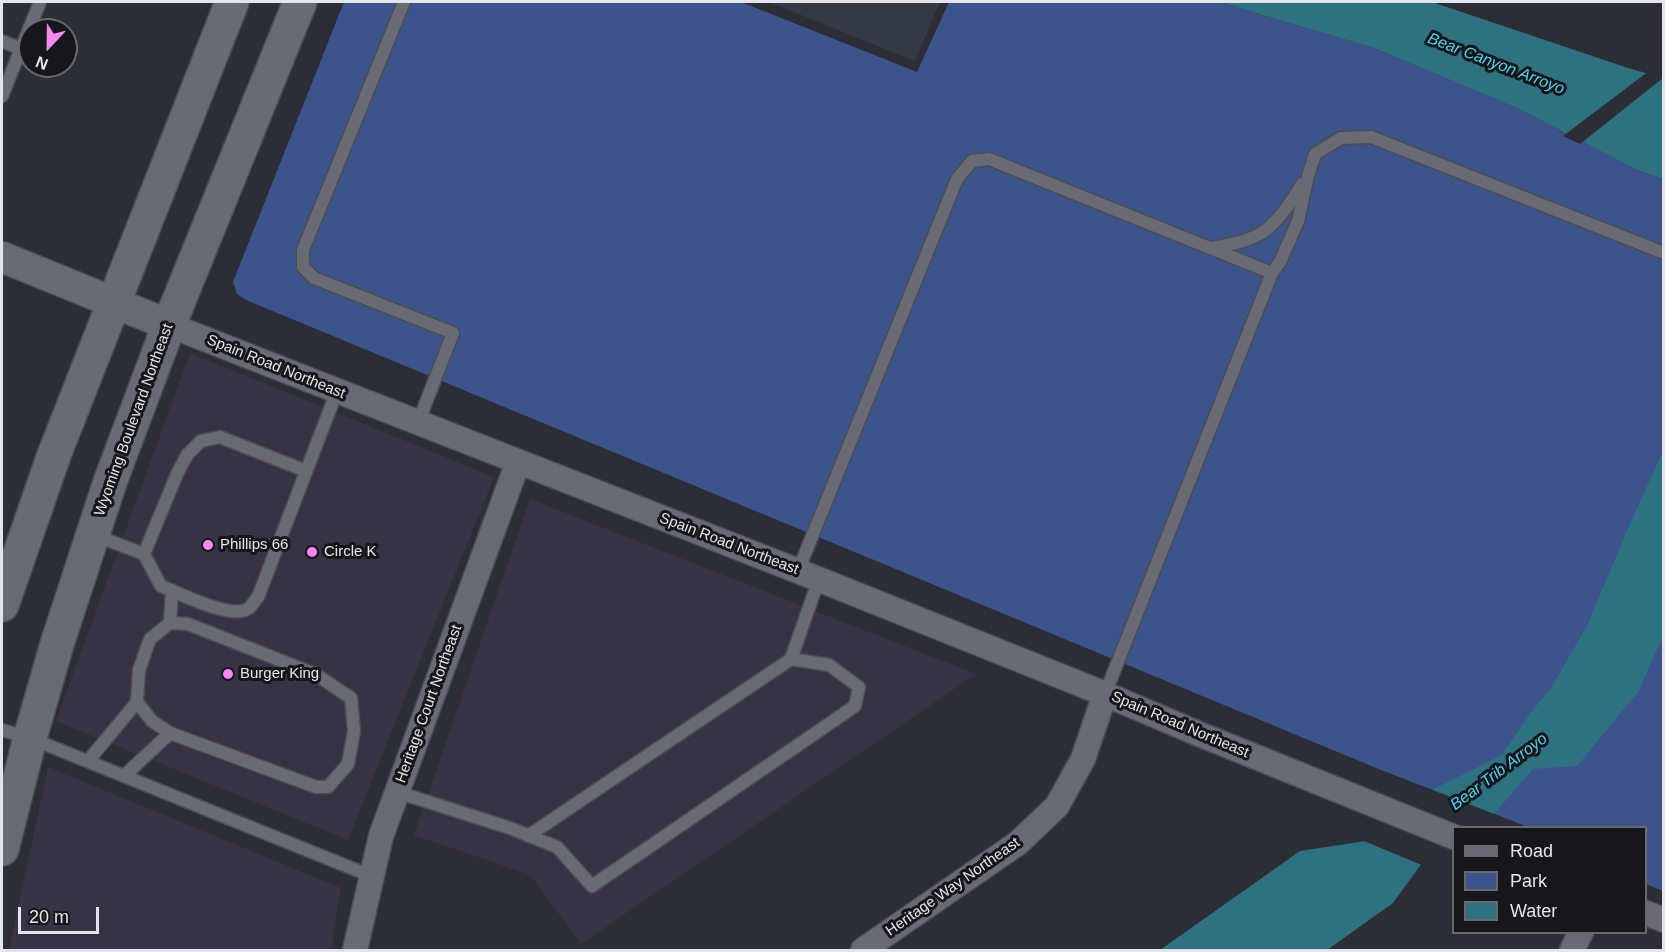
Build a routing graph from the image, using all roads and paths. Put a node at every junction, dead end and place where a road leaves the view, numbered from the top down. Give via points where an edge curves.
1 (40, 2) edge
2 (232, 2) edge
3 (300, 2) edge
4 (404, 2) edge
5 (34, 18) edge
6 (2, 41) edge
7 (18, 48) edge
8 (18, 56) edge
9 (2, 96) edge
10 (1308, 176) junction
11 (1211, 248) junction
12 (1664, 253) edge
13 (2, 257) edge
14 (1272, 273) junction
15 (114, 302) junction
16 (169, 325) junction
17 (337, 391) junction
18 (418, 423) junction
19 (518, 462) junction
20 (306, 471) junction
21 (93, 534) junction
22 (144, 554) junction
23 (809, 575) junction
24 (172, 590) junction
25 (2, 605) edge
26 (170, 623) junction
27 (791, 658) junction
28 (1105, 694) junction
29 (137, 702) junction
30 (16, 734) edge
31 (170, 734) junction
32 (88, 762) junction
33 (124, 776) junction
34 (397, 792) junction
35 (528, 836) junction
36 (1452, 836) edge
37 (2, 849) edge
38 (371, 876) junction
39 (1647, 913) edge
40 (1664, 920) edge
41 (1580, 934) edge
42 (355, 951) edge
43 (863, 951) edge
44 (1572, 951) edge

1 - 5 lane
2 - 15 main road
3 - 16 main road, Wyoming Boulevard Northeast
4 - 18 lane via 303,250 303,267 314,278 453,333
6 - 7 lane
8 - 9 lane
10 - 11 lane via 1286,210 1262,233
10 - 12 lane via 1315,154 1341,138 1371,137
10 - 14 lane via 1298,221
11 - 14 lane
11 - 23 lane via 989,159 972,161 957,179
13 - 15 street, Spain Road Northeast
14 - 28 lane
15 - 16 street, Spain Road Northeast
15 - 25 main road via 54,455
16 - 17 street, Spain Road Northeast
16 - 21 main road, Wyoming Boulevard Northeast
17 - 18 street, Spain Road Northeast
17 - 20 lane
18 - 19 street, Spain Road Northeast
19 - 23 street, Spain Road Northeast
19 - 34 street, Heritage Court Northeast
20 - 22 lane via 220,437 201,441 187,454
20 - 24 lane via 258,597 249,609 217,609
21 - 22 lane
21 - 30 main road, Wyoming Boulevard Northeast via 57,644
22 - 24 lane via 161,586
23 - 27 lane
23 - 28 street, Spain Road Northeast
24 - 26 lane
26 - 29 lane via 150,639 139,670
26 - 31 lane via 188,624 315,674 351,698 354,731 348,764 328,787 316,787
27 - 35 lane
27 - 35 lane via 828,665 859,687 855,706 592,886 557,847
28 - 36 street, Spain Road Northeast
28 - 43 street, Heritage Way Northeast via 1083,759 1056,806 1018,843
29 - 31 lane via 152,721
29 - 32 lane
30 - 32 lane
30 - 37 main road, Wyoming Boulevard Northeast
31 - 33 lane
32 - 33 lane
33 - 38 lane
34 - 35 lane
34 - 38 street, Heritage Court Northeast
38 - 42 street, Heritage Court Northeast
39 - 40 street
41 - 44 street

